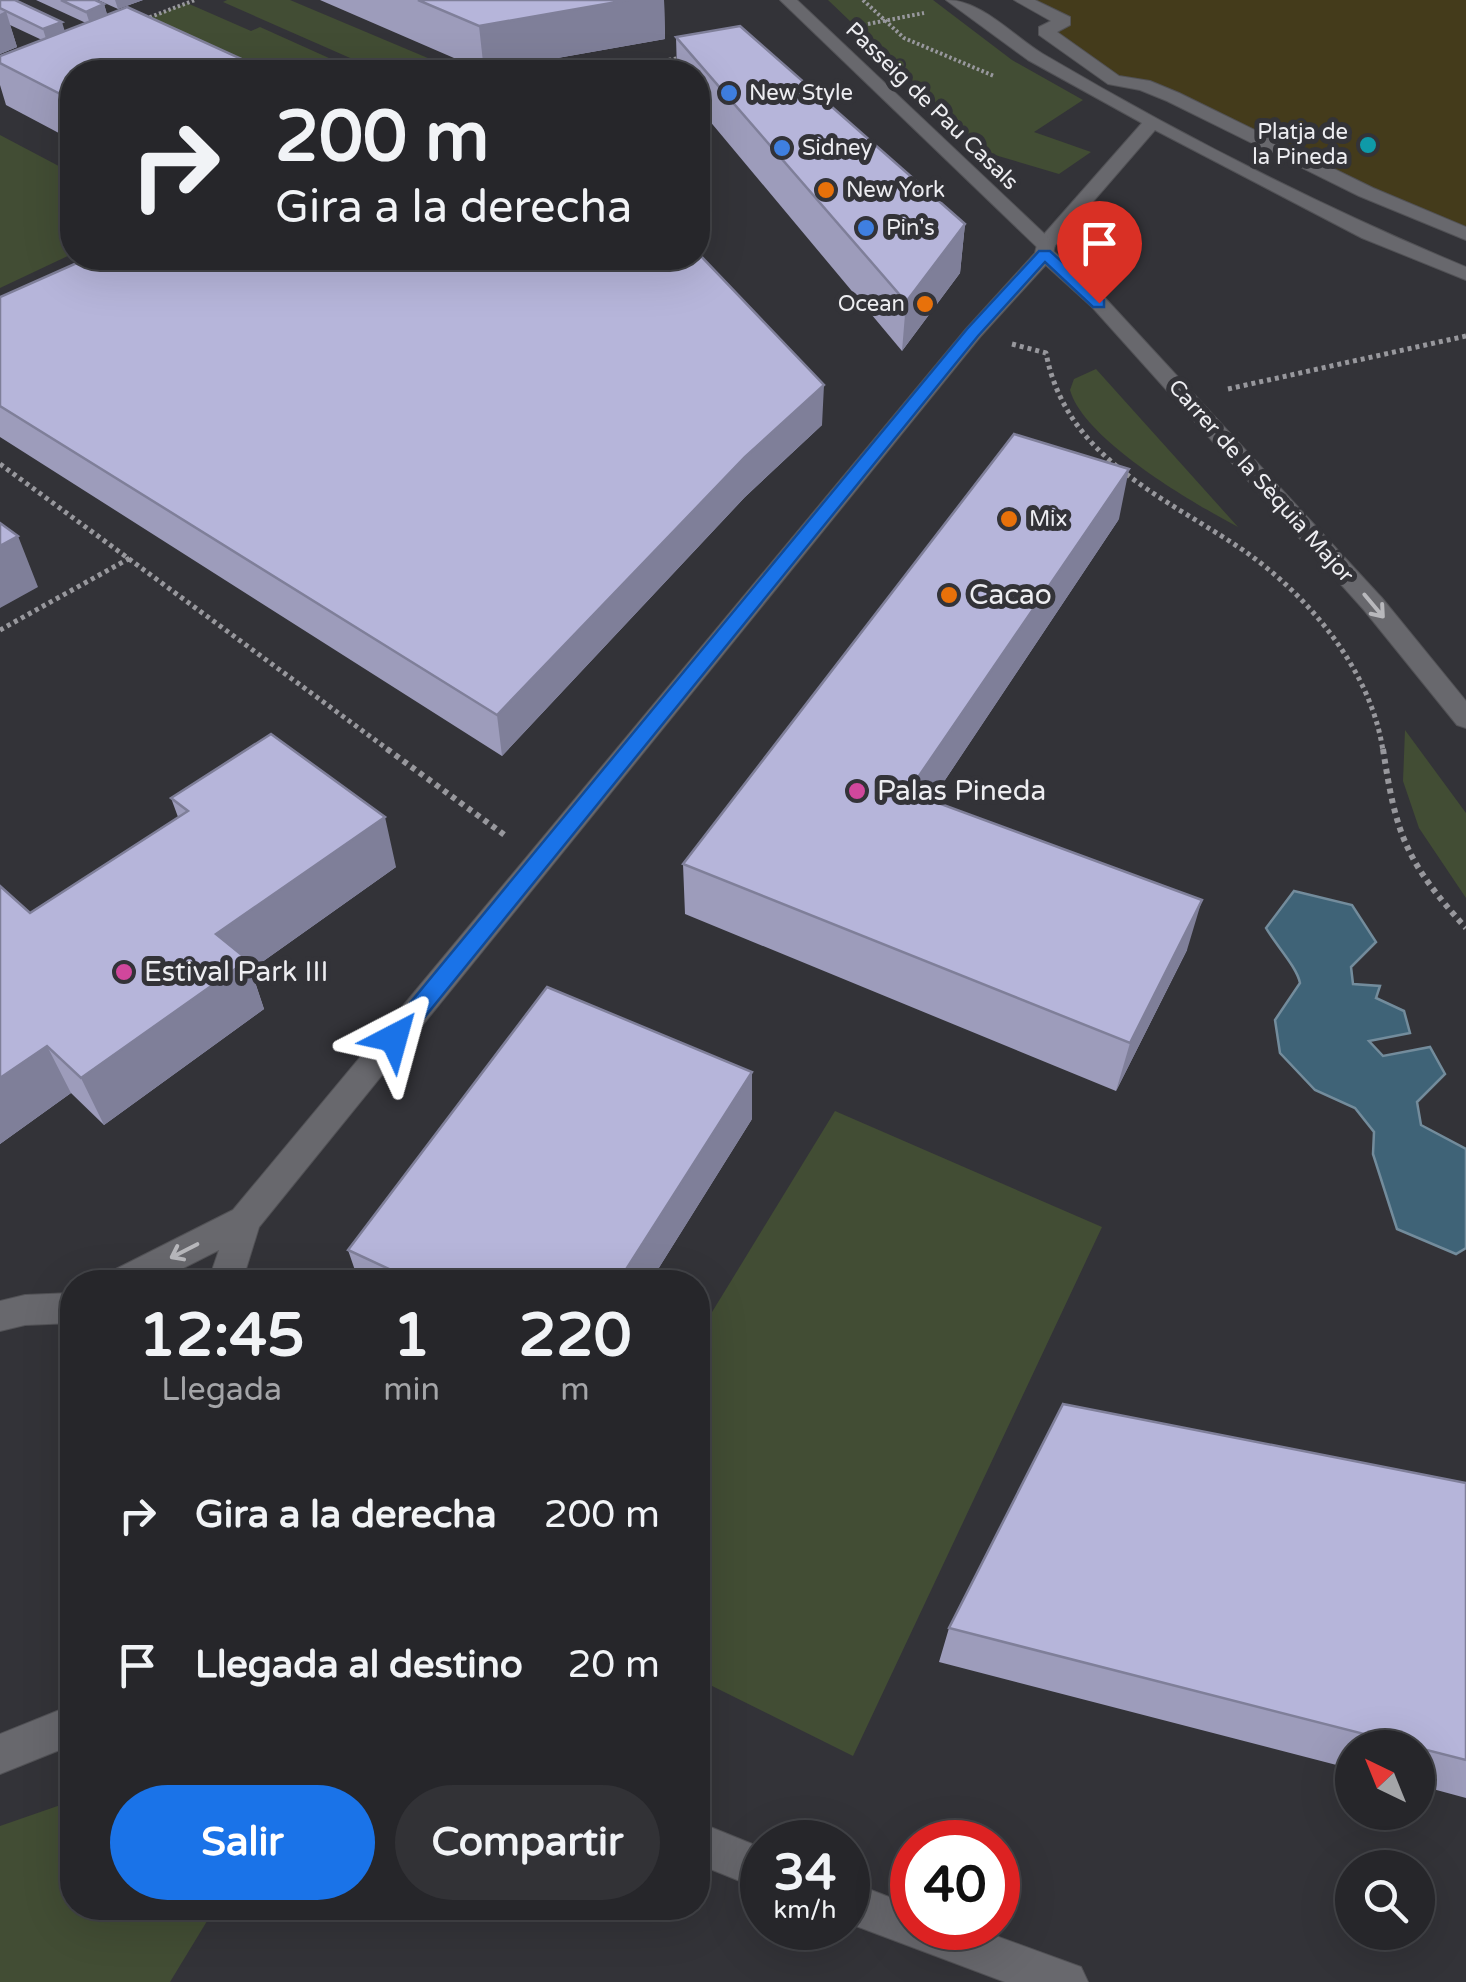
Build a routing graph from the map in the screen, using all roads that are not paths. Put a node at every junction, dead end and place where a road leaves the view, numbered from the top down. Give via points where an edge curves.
1 (788, 0) edge
2 (1022, 0) edge
3 (957, 2) edge
4 (1153, 122) junction
5 (1466, 234) edge
6 (1045, 249) junction
7 (1466, 274) edge
8 (1466, 719) edge
9 (245, 1220) junction
10 (147, 1270) edge
11 (229, 1270) edge
12 (60, 1309) edge
13 (0, 1316) edge
14 (60, 1730) edge
15 (0, 1754) edge
16 (710, 1848) edge
17 (740, 1860) edge
18 (971, 1950) edge
19 (1045, 1979) edge

1 - 6 street, Passeig de Pau Casals
2 - 5 street via 1064,21 1044,31 1114,80 1159,91
3 - 4 street via 1034,56
4 - 6 street
4 - 7 street via 1370,234
6 -> 8 street, Carrer de la Sèquia Major via 1374,604
6 - 9 street
9 -> 10 street
9 - 11 street
12 - 13 street
14 - 15 street
16 - 17 street
18 - 19 street

